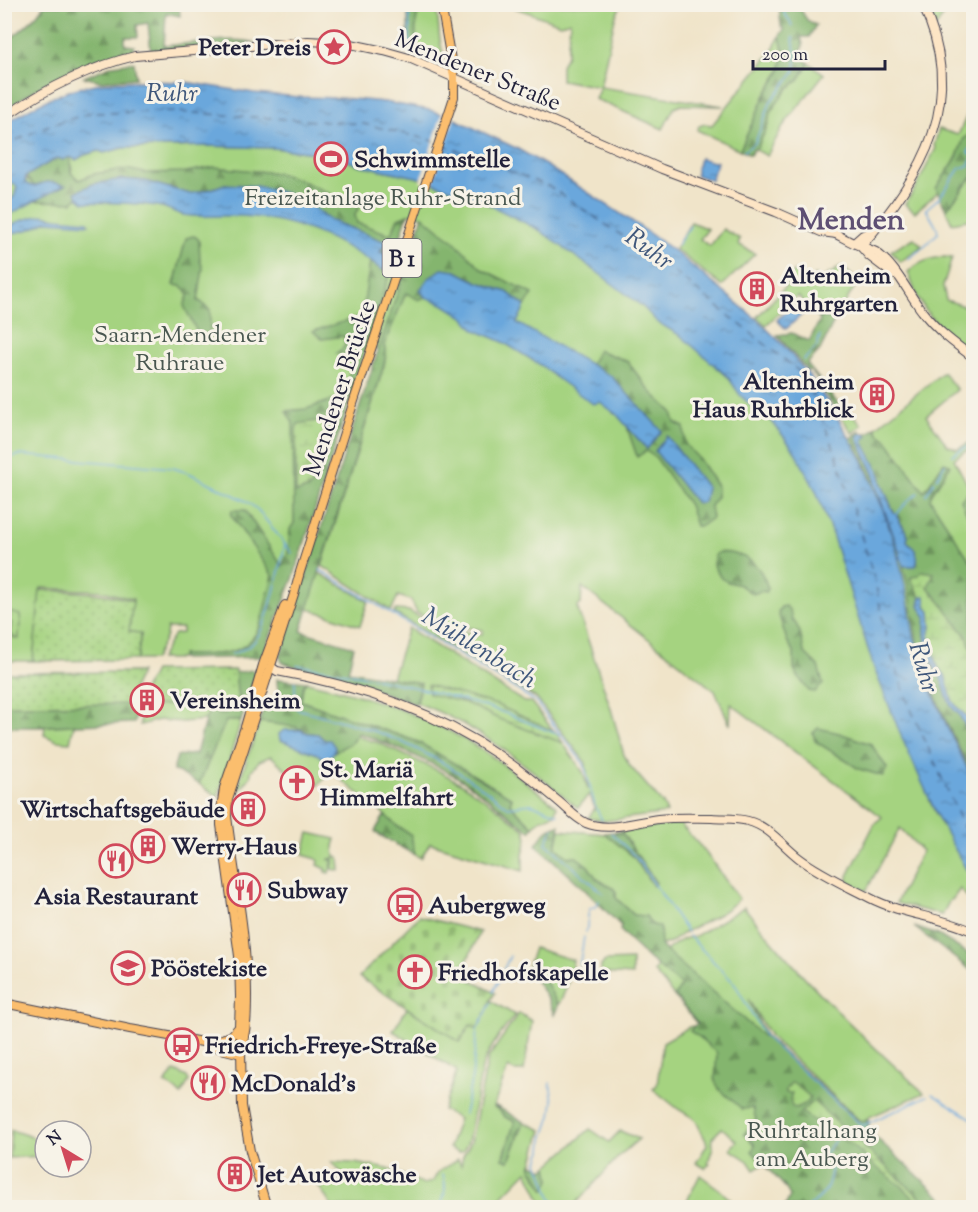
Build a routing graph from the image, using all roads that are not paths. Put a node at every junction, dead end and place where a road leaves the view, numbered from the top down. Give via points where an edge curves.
1 (441, 4) edge
2 (922, 4) edge
3 (454, 77) junction
4 (470, 85) junction
5 (454, 99) junction
6 (4, 117) edge
7 (858, 245) junction
8 (974, 358) edge
9 (267, 666) junction
10 (230, 862) junction
11 (974, 932) edge
12 (4, 1003) edge
13 (238, 1027) junction
14 (212, 1042) junction
15 (241, 1051) junction
16 (267, 1208) edge

1 - 3 main road, B 1
2 - 7 main road via 939,56 937,119 918,168 885,218 863,235
3 - 4 main road, Mendener Straße
3 - 5 main road, Mendener Brücke / B 1
3 - 6 main road, Mendener Straße via 409,58 328,41 148,54 112,62 30,100
4 - 5 main road
4 - 7 main road, Mendener Straße via 651,164
5 - 9 main road, Mendener Brücke / B 1
7 - 8 main road, Mendener Straße via 879,255 932,324
9 - 10 main road, B 1 via 222,799 221,825
9 - 11 main road via 282,666 304,676 367,692 451,727 499,756 588,824 607,827 682,818 750,822 777,837 800,859 869,898
10 - 13 main road, B 1 via 239,956
10 - 15 main road, B 1 via 247,973 246,1027
12 - 14 main road
13 - 14 main road via 231,1036
13 - 15 main road, B 1
14 - 15 main road via 235,1045
15 - 16 main road, B 1 via 242,1106

